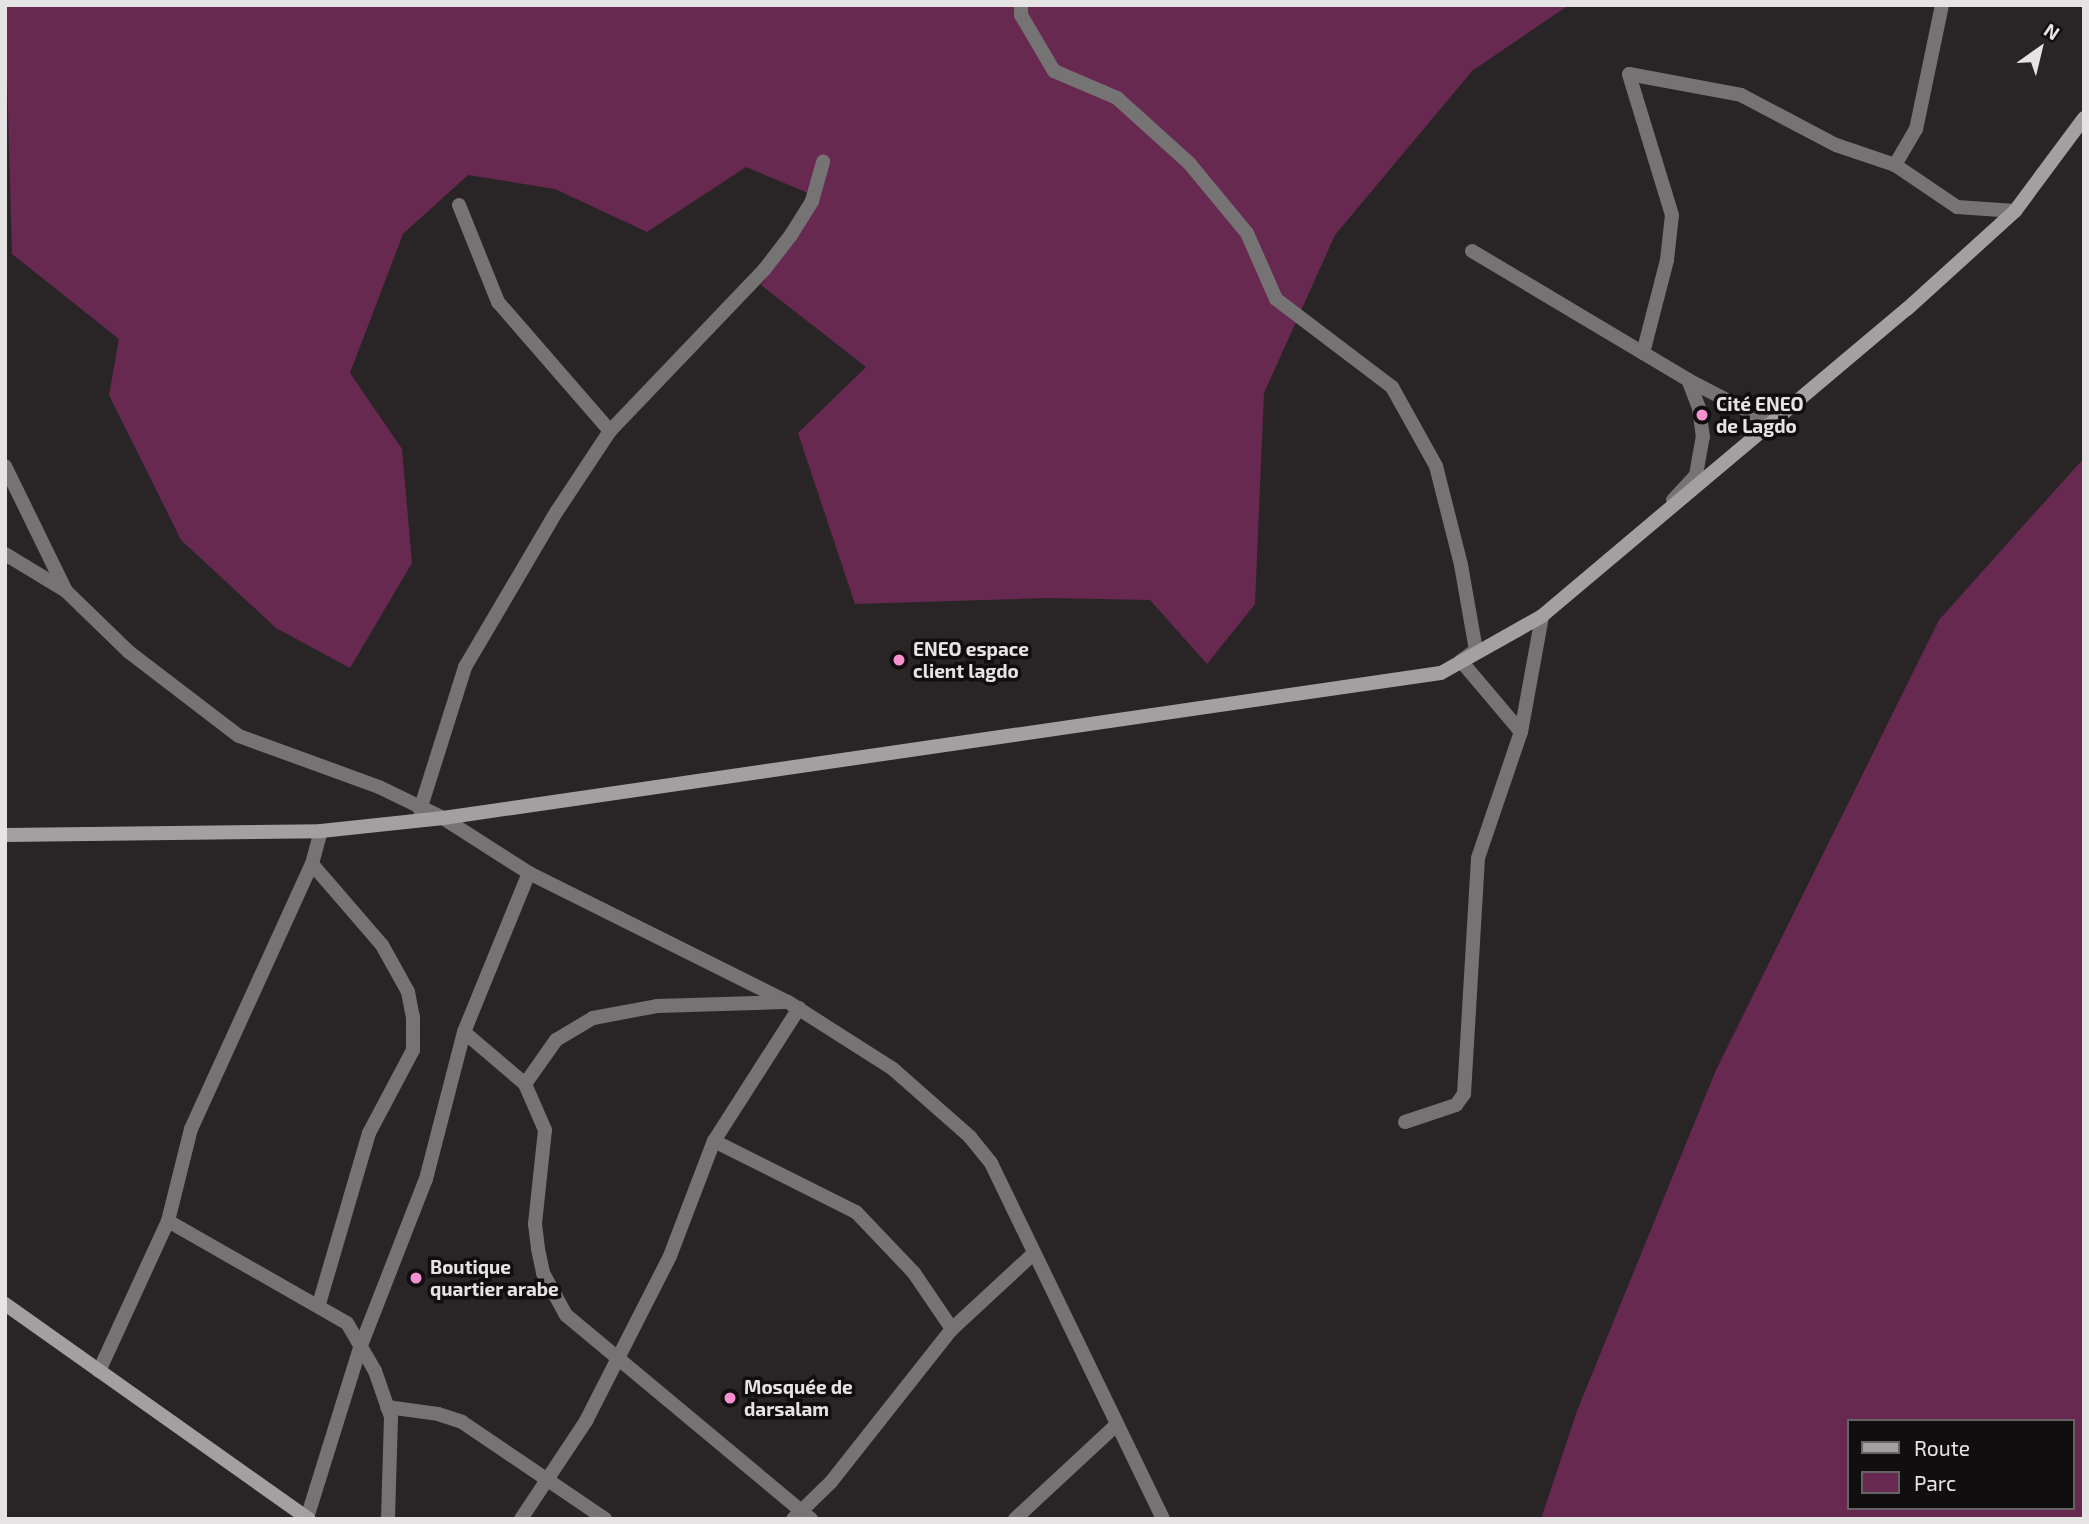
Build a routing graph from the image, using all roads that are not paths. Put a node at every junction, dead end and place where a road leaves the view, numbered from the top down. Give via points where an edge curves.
1 (1021, 5) edge
2 (1942, 5) edge
3 (2084, 118) edge
4 (823, 162) dead end
5 (1895, 165) junction
6 (459, 205) dead end
7 (2015, 211) junction
8 (1472, 251) dead end
9 (1643, 353) junction
10 (1688, 380) junction
11 (1771, 422) junction
12 (610, 431) junction
13 (5, 466) edge
14 (1651, 524) junction
15 (5, 554) edge
16 (66, 591) junction
17 (1542, 616) junction
18 (1461, 661) junction
19 (1521, 732) junction
20 (420, 810) junction
21 (443, 818) junction
22 (321, 831) junction
23 (5, 835) edge
24 (312, 864) junction
25 (529, 873) junction
26 (793, 1005) junction
27 (464, 1032) junction
28 (525, 1084) junction
29 (1405, 1122) dead end
30 (714, 1141) junction
31 (168, 1222) junction
32 (1033, 1254) junction
33 (5, 1304) edge
34 (320, 1304) junction
35 (952, 1329) junction
36 (359, 1348) junction
37 (618, 1361) junction
38 (99, 1371) junction
39 (387, 1407) junction
40 (1116, 1425) junction
41 (547, 1479) junction
42 (801, 1516) edge
43 (308, 1518) edge
44 (388, 1519) edge
45 (521, 1519) edge
46 (605, 1519) edge
47 (1015, 1519) edge
48 (1163, 1519) edge

1 - 18 street via 1021,15 1054,71 1117,98 1189,163 1247,233 1276,299 1392,387 1436,466 1461,565 1476,650
2 - 5 street via 1916,129
3 - 7 street
4 - 12 street via 805,215 764,270
5 - 7 street via 1957,207
5 - 9 street via 1836,145 1741,95 1629,74 1672,215 1667,260
6 - 12 street via 498,302
7 - 11 street
8 - 9 street
9 - 10 street
10 - 11 street
10 - 14 street via 1699,408 1703,438 1696,475
11 - 14 street
12 - 20 street via 557,511 466,667
13 - 16 street
14 - 17 street
15 - 16 street
16 - 20 street via 129,652 239,736 379,787
17 - 18 street
17 - 19 street
18 - 19 street
18 - 21 street via 1430,674
19 - 29 street via 1478,858 1464,1094 1456,1105
20 - 21 street
21 - 22 street
21 - 25 street
22 - 23 street
22 - 24 street
24 - 31 street via 191,1129
24 - 34 street via 382,945 408,992 413,1050 369,1133
25 - 26 street
25 - 27 street
26 - 28 street via 657,1006 593,1018 556,1040
26 - 30 street
26 - 32 street via 892,1069 970,1137 991,1163
27 - 28 street
27 - 36 street via 426,1179
28 - 37 street via 545,1130 535,1224 543,1273 566,1315
30 - 35 street via 856,1212 914,1273
30 - 37 street via 670,1256
31 - 34 street
31 - 38 street
32 - 35 street
32 - 40 street
33 - 38 street
34 - 36 street via 347,1323
35 - 42 street
36 - 39 street via 375,1371
36 - 43 street
37 - 41 street via 586,1421
37 - 42 street
38 - 43 street
39 - 41 street via 462,1422
39 - 44 street via 391,1417
40 - 47 street
40 - 48 street
41 - 45 street
41 - 46 street

